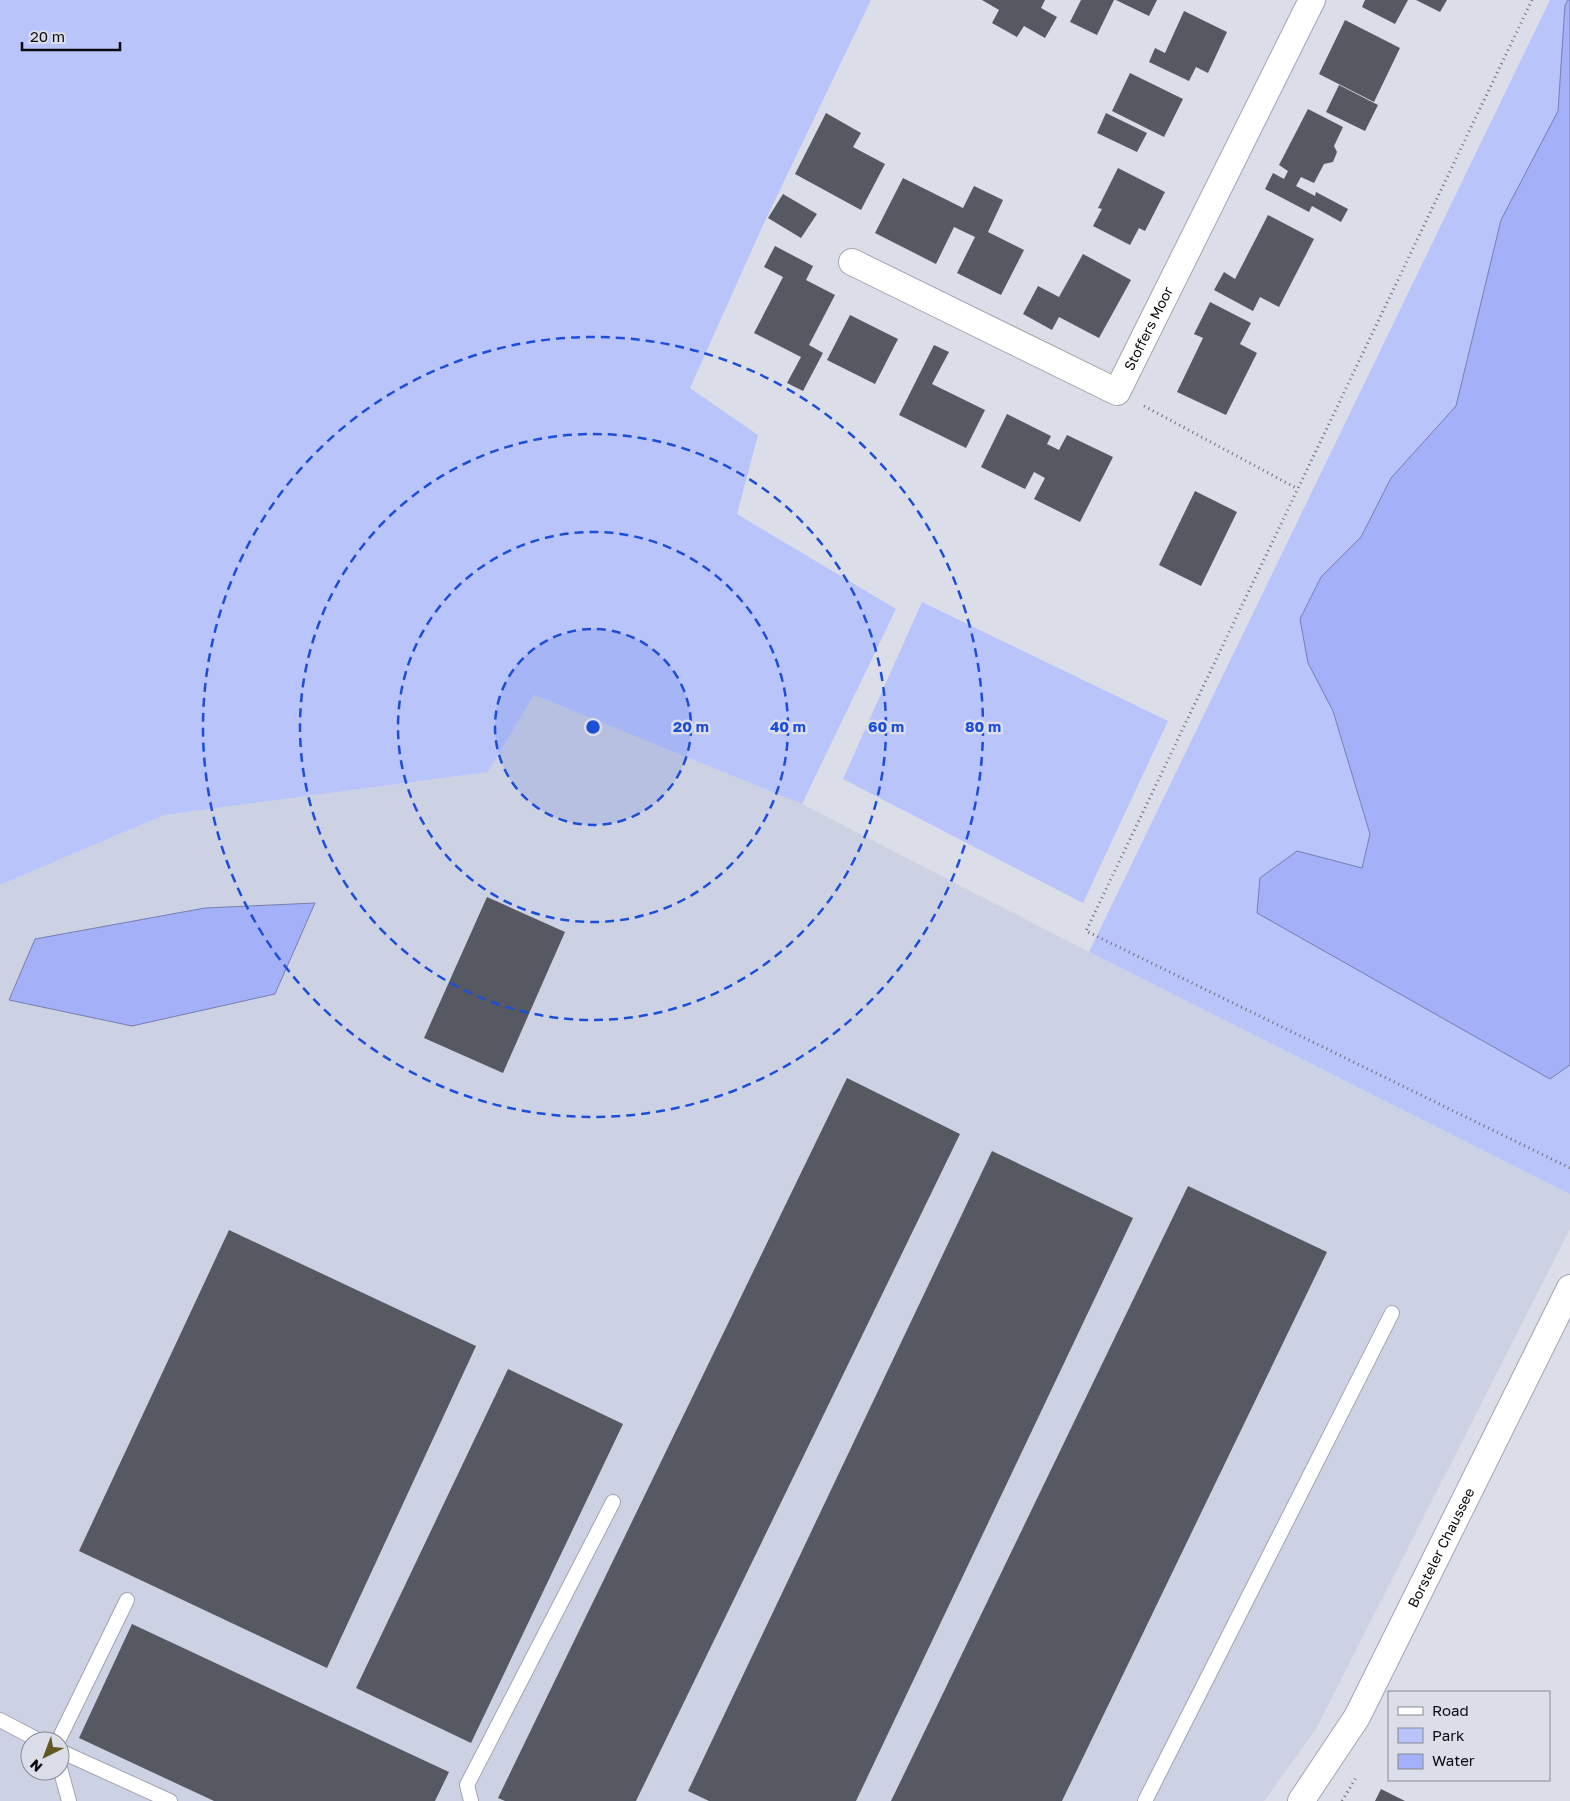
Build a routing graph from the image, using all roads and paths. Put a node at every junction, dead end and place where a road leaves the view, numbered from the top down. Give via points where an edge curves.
1 (1312, 0) edge
2 (1532, 0) edge
3 (852, 262) dead end
4 (1117, 392) junction
5 (1298, 489) junction
6 (1570, 1168) edge
7 (1570, 1288) edge
8 (1392, 1313) dead end
9 (613, 1502) dead end
10 (127, 1600) dead end
11 (0, 1720) edge
12 (21, 1731) edge
13 (63, 1731) edge
14 (70, 1756) edge
15 (64, 1781) edge
16 (69, 1801) edge
17 (170, 1801) edge
18 (471, 1801) edge
19 (1145, 1801) edge
20 (1301, 1801) edge

1 - 4 street, Stoffers Moor
2 - 5 path
3 - 4 street
4 - 5 path
5 - 6 path via 1086,932
7 - 20 street, Borsteler Chaussee via 1357,1718
8 - 19 lane
9 - 18 lane via 467,1785
10 - 13 lane
11 - 12 lane
14 - 17 lane
15 - 16 lane

